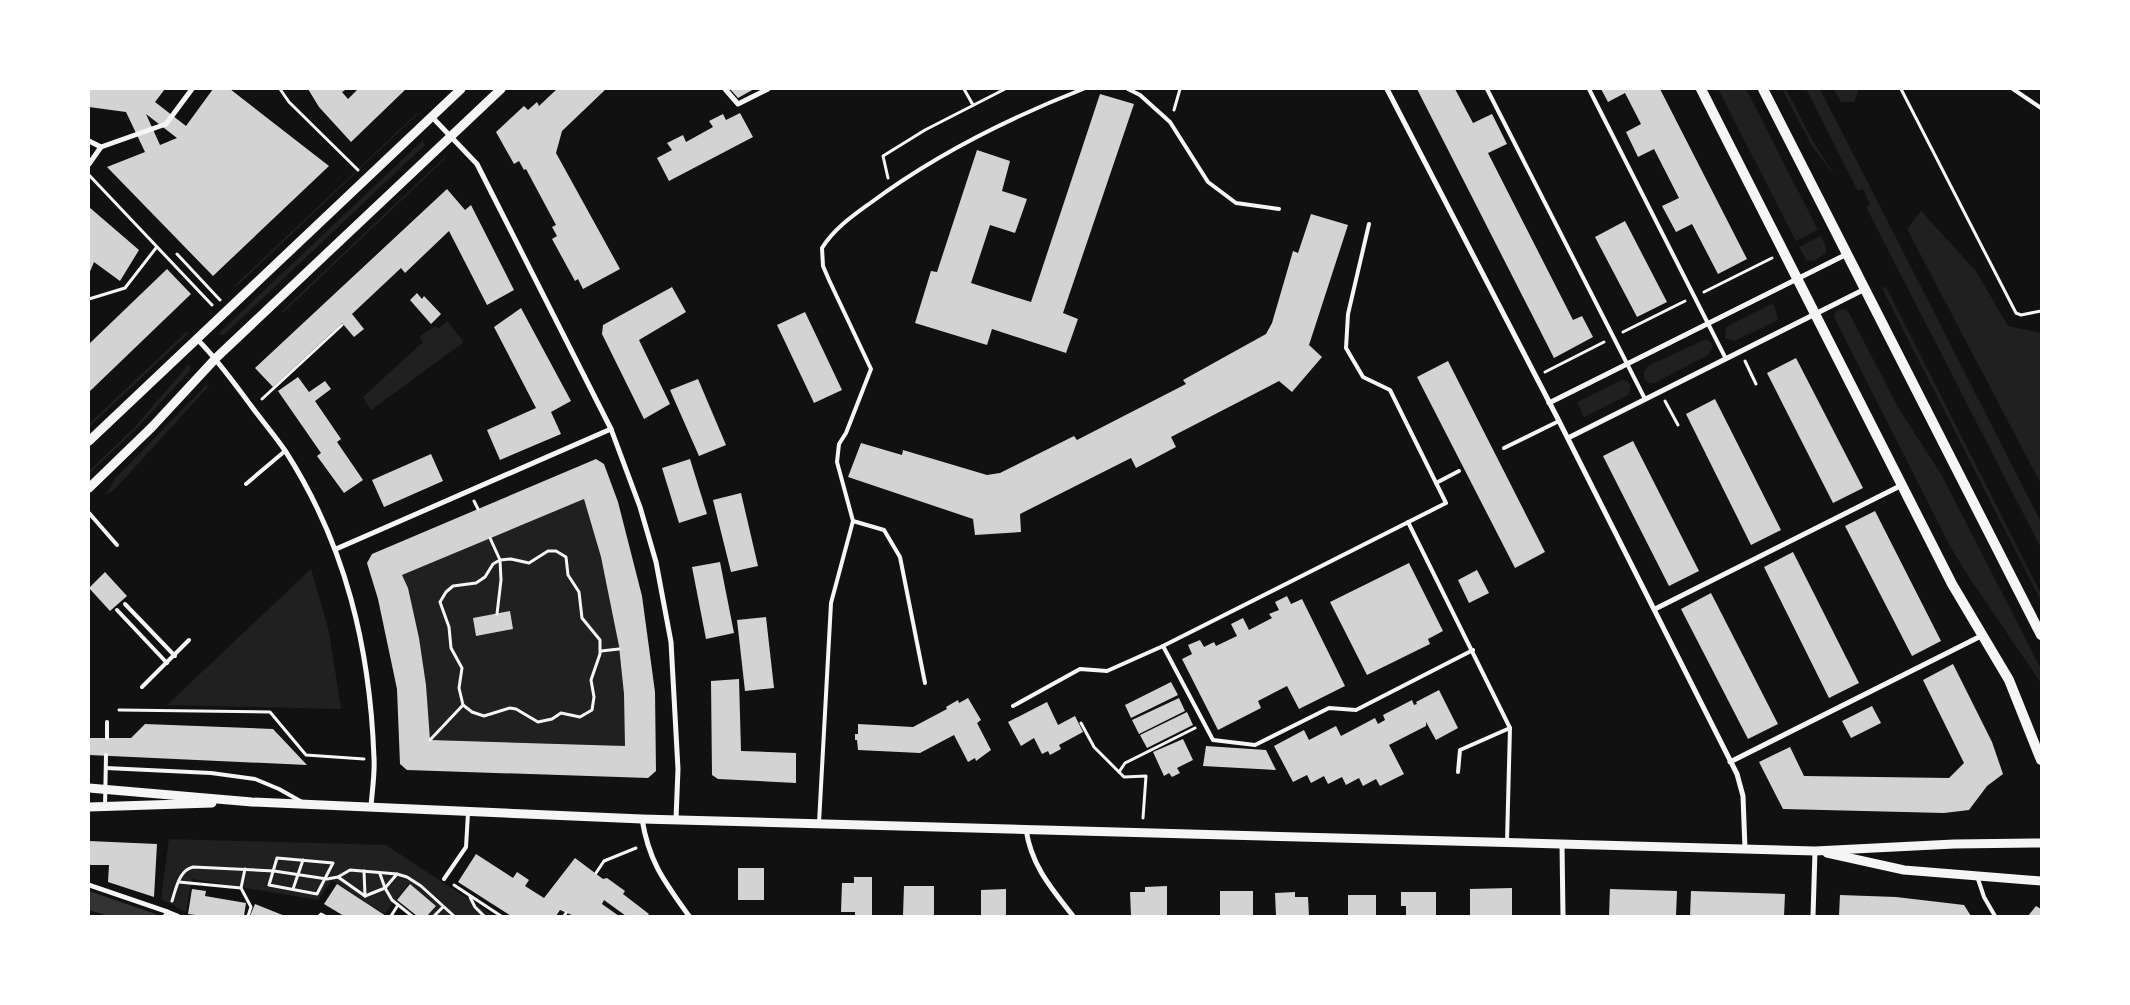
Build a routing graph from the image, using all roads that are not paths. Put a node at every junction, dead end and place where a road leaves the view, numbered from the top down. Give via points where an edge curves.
1 (192, 89) edge
2 (461, 89) edge
3 (501, 89) edge
4 (725, 89) edge
5 (768, 89) edge
6 (1083, 89) edge
7 (1128, 89) edge
8 (1387, 89) edge
9 (1487, 89) edge
10 (1589, 89) edge
11 (1701, 89) edge
12 (1763, 89) edge
13 (2013, 89) edge
14 (2041, 108) edge
15 (432, 117) junction
16 (451, 137) junction
17 (89, 142) edge
18 (101, 147) junction
19 (89, 164) edge
20 (1279, 209) dead end
21 (1369, 224) dead end
22 (1847, 254) junction
23 (1797, 279) junction
24 (1865, 289) junction
25 (1815, 314) junction
26 (1708, 324) junction
27 (197, 339) junction
28 (216, 358) junction
29 (1726, 359) junction
30 (1627, 364) junction
31 (1645, 399) junction
32 (1550, 403) junction
33 (1559, 421) junction
34 (610, 429) junction
35 (1568, 438) junction
36 (89, 441) edge
37 (1504, 448) dead end
38 (286, 451) junction
39 (1459, 471) dead end
40 (1436, 483) junction
41 (246, 484) dead end
42 (1902, 485) junction
43 (89, 488) edge
44 (89, 513) edge
45 (853, 521) junction
46 (1408, 522) junction
47 (117, 545) dead end
48 (336, 550) junction
49 (125, 604) dead end
50 (1655, 609) junction
51 (117, 610) dead end
52 (1982, 635) junction
53 (2041, 635) edge
54 (189, 640) dead end
55 (1163, 646) junction
56 (1473, 650) junction
57 (175, 656) junction
58 (167, 663) junction
59 (924, 683) dead end
60 (142, 687) dead end
61 (1012, 706) dead end
62 (107, 722) dead end
63 (1510, 728) junction
64 (107, 738) dead end
65 (106, 755) dead end
66 (2041, 760) edge
67 (1730, 762) junction
68 (106, 768) junction
69 (1458, 772) dead end
70 (89, 788) edge
71 (105, 789) junction
72 (252, 802) junction
73 (306, 804) junction
74 (89, 807) edge
75 (105, 807) junction
76 (371, 807) junction
77 (468, 812) junction
78 (642, 819) junction
79 (676, 819) junction
80 (819, 823) junction
81 (1026, 829) junction
82 (1507, 842) junction
83 (2041, 843) edge
84 (1562, 844) junction
85 (1745, 849) junction
86 (1815, 851) junction
87 (1978, 876) junction
88 (444, 879) road end
89 (2041, 880) edge
90 (89, 885) edge
91 (166, 914) edge
92 (178, 916) edge
93 (689, 916) edge
94 (1073, 916) edge
95 (1563, 916) edge
96 (1813, 916) edge
97 (1995, 916) edge

1 - 18 street via 166,124
2 - 15 street
3 - 16 street
4 - 5 street via 738,104
6 - 45 lane via 979,137 890,189 837,228 822,248 823,266 871,369 839,444 837,462
7 - 20 lane via 1140,95 1170,122 1208,182 1236,203
8 - 32 street
9 - 30 lane
10 - 26 lane
11 - 23 main road
12 - 22 main road
13 - 14 lane
15 - 16 street
15 - 27 street
16 - 28 street
16 - 34 street via 476,164
17 - 18 street
18 - 19 street
21 - 40 lane via 1348,314 1346,348 1363,377 1390,390
22 - 23 street
22 - 24 main road
23 - 25 main road
23 - 26 street
24 - 25 street
24 - 53 main road
25 - 29 street
25 - 42 main road
26 - 29 lane
26 - 30 street
27 - 28 street
27 - 36 street
28 - 38 street
28 - 43 street
29 - 31 street
30 - 31 lane
30 - 32 street
31 - 35 street
32 - 33 street
33 - 35 street
33 - 37 lane
34 - 48 street
34 - 79 street via 640,507 656,562 672,642 678,769
35 - 50 street
38 - 41 lane
38 - 48 street
39 - 40 lane
40 - 46 lane via 1446,503
42 - 50 street
42 - 52 main road
44 - 47 lane
45 - 59 lane via 884,530 900,557
45 - 80 lane via 831,602
46 - 55 lane
46 - 56 lane
48 - 76 street via 356,610 368,680 374,760
49 - 57 lane
50 - 67 street
51 - 58 lane
52 - 66 main road via 2009,680
52 - 67 street
54 - 57 lane
55 - 56 lane via 1213,740 1255,745 1329,708 1356,710
55 - 61 lane via 1107,671 1080,669
56 - 63 lane
57 - 58 lane
58 - 60 lane
62 - 64 lane
63 - 69 lane via 1460,750
63 - 82 lane
65 - 68 lane
67 - 85 street via 1743,796
68 - 71 lane
68 - 73 lane via 211,773 255,779
70 - 71 street
71 - 72 street
71 - 75 lane
72 - 73 street
72 - 75 street
73 - 76 street
74 - 75 street
76 - 77 street
77 - 78 street
77 - 88 lane via 466,847
78 - 79 street
78 - 93 street via 646,844 654,864
79 - 80 street
80 - 81 street
81 - 82 street
81 - 94 street via 1029,850 1046,882
82 - 84 street
83 - 86 street
84 - 85 street
84 - 95 street
85 - 86 street
86 - 87 street via 1904,870
86 - 96 street
87 - 89 street
87 - 97 lane via 1984,897
90 - 91 street
91 - 92 street

